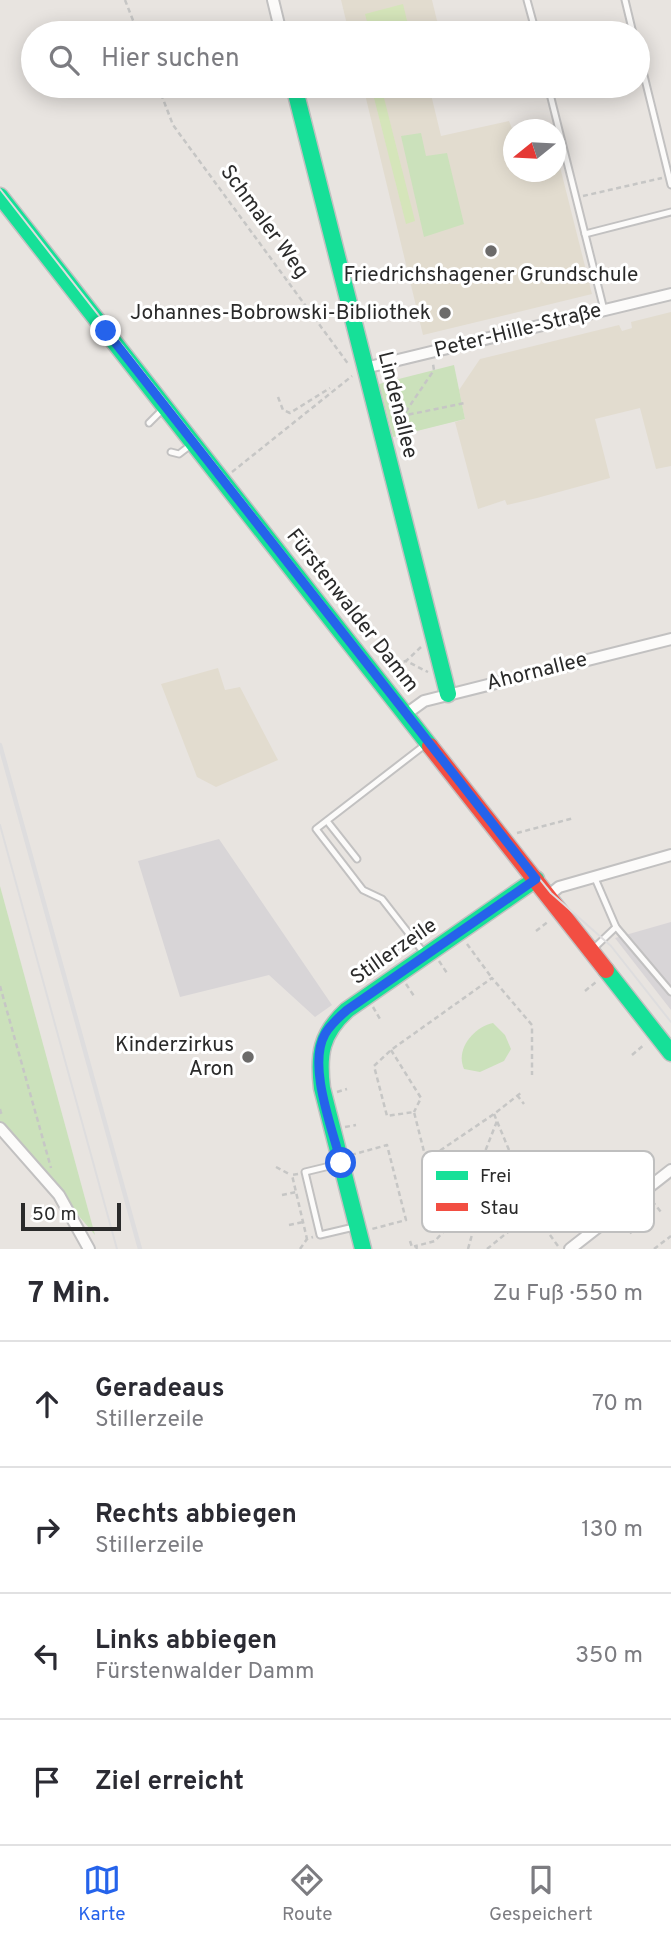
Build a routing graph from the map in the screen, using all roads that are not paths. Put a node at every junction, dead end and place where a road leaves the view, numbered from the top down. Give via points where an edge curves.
1 (527, 0) edge
2 (625, 0) edge
3 (276, 1) edge
4 (279, 21) edge
5 (533, 21) edge
6 (631, 21) edge
7 (297, 98) edge
8 (551, 98) edge
9 (650, 98) edge
10 (671, 185) edge
11 (0, 196) edge
12 (671, 212) edge
13 (585, 234) junction
14 (671, 294) edge
15 (604, 310) junction
16 (360, 370) junction
17 (166, 407) junction
18 (149, 424) dead end
19 (194, 443) junction
20 (171, 452) dead end
21 (671, 639) edge
22 (448, 694) junction
23 (406, 714) junction
24 (428, 742) junction
25 (327, 821) junction
26 (671, 855) edge
27 (357, 859) dead end
28 (594, 876) junction
29 (536, 879) junction
30 (548, 896) junction
31 (617, 927) junction
32 (411, 937) junction
33 (591, 951) junction
34 (425, 956) junction
35 (382, 957) dead end
36 (671, 992) edge
37 (671, 1053) edge
38 (0, 1128) edge
39 (340, 1161) junction
40 (671, 1170) edge
41 (654, 1184) edge
42 (358, 1229) junction
43 (592, 1232) edge
44 (89, 1249) edge
45 (363, 1249) edge
46 (570, 1249) edge

1 - 5 lane
2 - 6 lane
3 - 4 street
7 - 16 street, Lindenallee
8 - 13 lane
9 - 10 lane
11 - 17 street, Fürstenwalder Damm
12 - 13 lane
13 - 15 lane
14 - 15 street, Peter-Hille-Straße
15 - 16 street, Peter-Hille-Straße
16 - 22 street, Lindenallee via 381,429
17 - 18 lane
17 - 19 street, Fürstenwalder Damm
19 - 20 lane via 178,454
19 - 23 street, Fürstenwalder Damm
21 - 22 street, Ahornallee
22 - 23 street, Ahornallee via 424,701
23 - 24 street, Fürstenwalder Damm
24 - 25 lane
24 - 29 street, Fürstenwalder Damm
25 - 27 lane
25 - 32 lane via 316,829 363,890 382,899
26 - 28 street
28 - 30 street via 559,887
28 - 31 lane
29 - 30 street, Fürstenwalder Damm
29 - 34 street, Stillerzeile
30 - 33 street, Fürstenwalder Damm
31 - 33 lane
31 - 36 lane
32 - 34 lane
32 - 35 lane
33 - 37 street, Fürstenwalder Damm
34 - 39 street, Stillerzeile via 347,1010 325,1035 319,1052 320,1076
38 - 44 street via 59,1195
39 - 42 street, Stillerzeile
39 - 42 lane via 305,1172 320,1235
40 - 41 street
42 - 45 street, Stillerzeile
43 - 46 street

